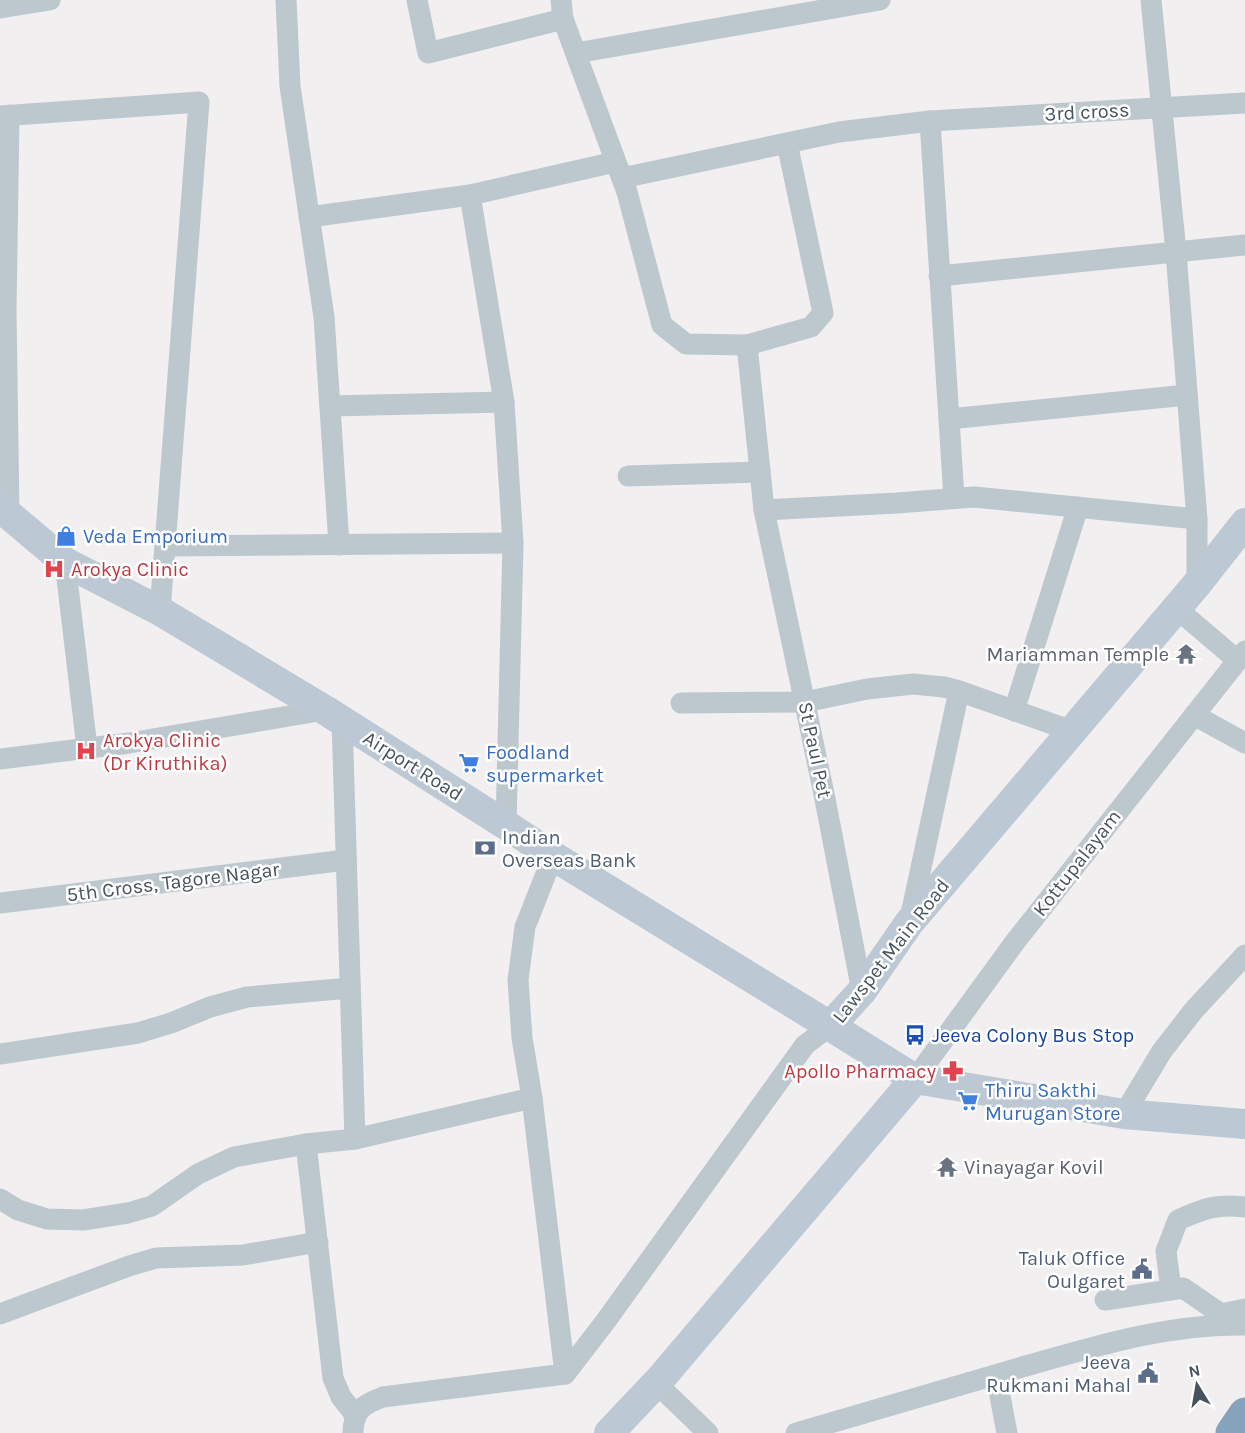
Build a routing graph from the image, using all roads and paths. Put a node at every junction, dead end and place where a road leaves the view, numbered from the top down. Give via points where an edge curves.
1 (50, 0) edge
2 (286, 0) edge
3 (417, 0) edge
4 (880, 0) edge
5 (1151, 0) edge
6 (0, 8) edge
7 (562, 10) edge
8 (576, 53) junction
9 (1245, 104) edge
10 (1162, 108) junction
11 (5, 115) edge
12 (930, 121) junction
13 (787, 143) junction
14 (618, 170) junction
15 (470, 195) junction
16 (309, 216) junction
17 (1245, 245) edge
18 (1176, 252) junction
19 (939, 276) junction
20 (747, 345) junction
21 (1187, 395) junction
22 (504, 402) junction
23 (330, 406) junction
24 (949, 419) junction
25 (760, 472) junction
26 (628, 476) dead end
27 (954, 498) junction
28 (1078, 507) junction
29 (4, 509) edge
30 (764, 510) junction
31 (1197, 519) junction
32 (1245, 524) edge
33 (513, 543) junction
34 (339, 545) junction
35 (165, 546) junction
36 (65, 562) junction
37 (1197, 584) junction
38 (1176, 608) junction
39 (160, 611) junction
40 (1241, 656) edge
41 (959, 691) junction
42 (805, 702) junction
43 (681, 704) dead end
44 (1014, 711) junction
45 (1194, 715) junction
46 (334, 716) junction
47 (1072, 731) junction
48 (1245, 742) edge
49 (87, 748) junction
50 (0, 759) edge
51 (506, 825) junction
52 (553, 856) junction
53 (346, 860) junction
54 (0, 903) edge
55 (909, 923) junction
56 (1245, 955) edge
57 (350, 988) junction
58 (862, 991) junction
59 (830, 1026) junction
60 (0, 1054) edge
61 (915, 1079) junction
62 (532, 1098) junction
63 (1124, 1114) junction
64 (1245, 1124) edge
65 (355, 1139) junction
66 (306, 1144) junction
67 (0, 1198) edge
68 (1245, 1207) edge
69 (318, 1242) junction
70 (1171, 1290) junction
71 (1105, 1300) dead end
72 (1245, 1309) edge
73 (0, 1314) edge
74 (1245, 1324) edge
75 (566, 1374) junction
76 (996, 1375) junction
77 (656, 1383) junction
78 (1245, 1414) edge
79 (354, 1425) edge
80 (852, 1425) edge
81 (609, 1433) edge
82 (708, 1433) edge
83 (796, 1433) edge
84 (1007, 1433) edge
85 (1232, 1433) edge

1 - 6 street
2 - 16 street via 290,86
3 - 7 street via 428,53
4 - 8 street
5 - 10 street
7 - 8 street
8 - 14 street
9 - 10 street, 3rd cross
10 - 12 street, 3rd cross
10 - 18 street
11 - 29 street
11 - 35 street via 199,102
12 - 13 street, 3rd cross
12 - 19 street
13 - 14 street, 3rd cross
13 - 20 street via 823,313 811,327
14 - 15 street, 3rd cross
14 - 20 street via 662,325 686,344
15 - 16 street, 3rd cross
15 - 22 street
16 - 23 street via 324,317
17 - 18 street
18 - 19 street
18 - 21 street
19 - 24 street
20 - 25 street, St Paul Pet
21 - 24 street
21 - 31 street
22 - 23 street
22 - 33 street
23 - 34 street
24 - 27 street
25 - 26 street
25 - 30 street, St Paul Pet
27 - 28 street
27 - 30 street
28 - 31 street
28 - 44 street
29 - 36 street, Airport Road
30 - 42 street, St Paul Pet
31 - 37 street
32 - 37 street, Lawspet Main Road
33 - 34 street
33 - 51 street
34 - 35 street
35 - 39 street
36 - 39 street, Airport Road
36 - 49 street
37 - 38 street, Lawspet Main Road
38 - 40 street
38 - 47 street, Lawspet Main Road
39 - 46 street, Airport Road
40 - 45 street, Kottupalayam
41 - 42 street via 913,684
41 - 44 street
41 - 55 street
42 - 43 street
42 - 58 street, St Paul Pet
44 - 47 street
45 - 48 street
45 - 61 street, Kottupalayam via 1015,942
46 - 49 street
46 - 51 street, Airport Road
46 - 53 street
47 - 55 street, Lawspet Main Road
49 - 50 street
51 - 52 street, Airport Road
52 - 59 street, Airport Road
52 - 62 street via 525,927 518,980
53 - 54 street, 5th Cross, Tagore Nagar
53 - 57 street
55 - 58 street, Lawspet Main Road
56 - 63 street via 1162,1051
57 - 60 street via 246,997 138,1033
57 - 65 street
58 - 59 street, Lawspet Main Road
59 - 61 street, Lawspet Main Road
59 - 75 street via 805,1045
61 - 63 street
61 - 77 street
62 - 65 street
62 - 75 street
63 - 64 street
65 - 66 street
66 - 67 street via 234,1157 198,1174 152,1206 128,1213 83,1220 47,1219 18,1210
66 - 69 street
68 - 70 street via 1224,1205 1178,1220 1166,1251
69 - 73 street via 243,1255 156,1258
69 - 79 street via 333,1378
70 - 71 street
70 - 72 street via 1183,1288 1221,1314
74 - 76 street via 1195,1327 1134,1338
75 - 79 street via 383,1397 365,1404
76 - 80 street
76 - 84 street
77 - 81 street
77 - 82 street
78 - 85 highway
80 - 83 street

